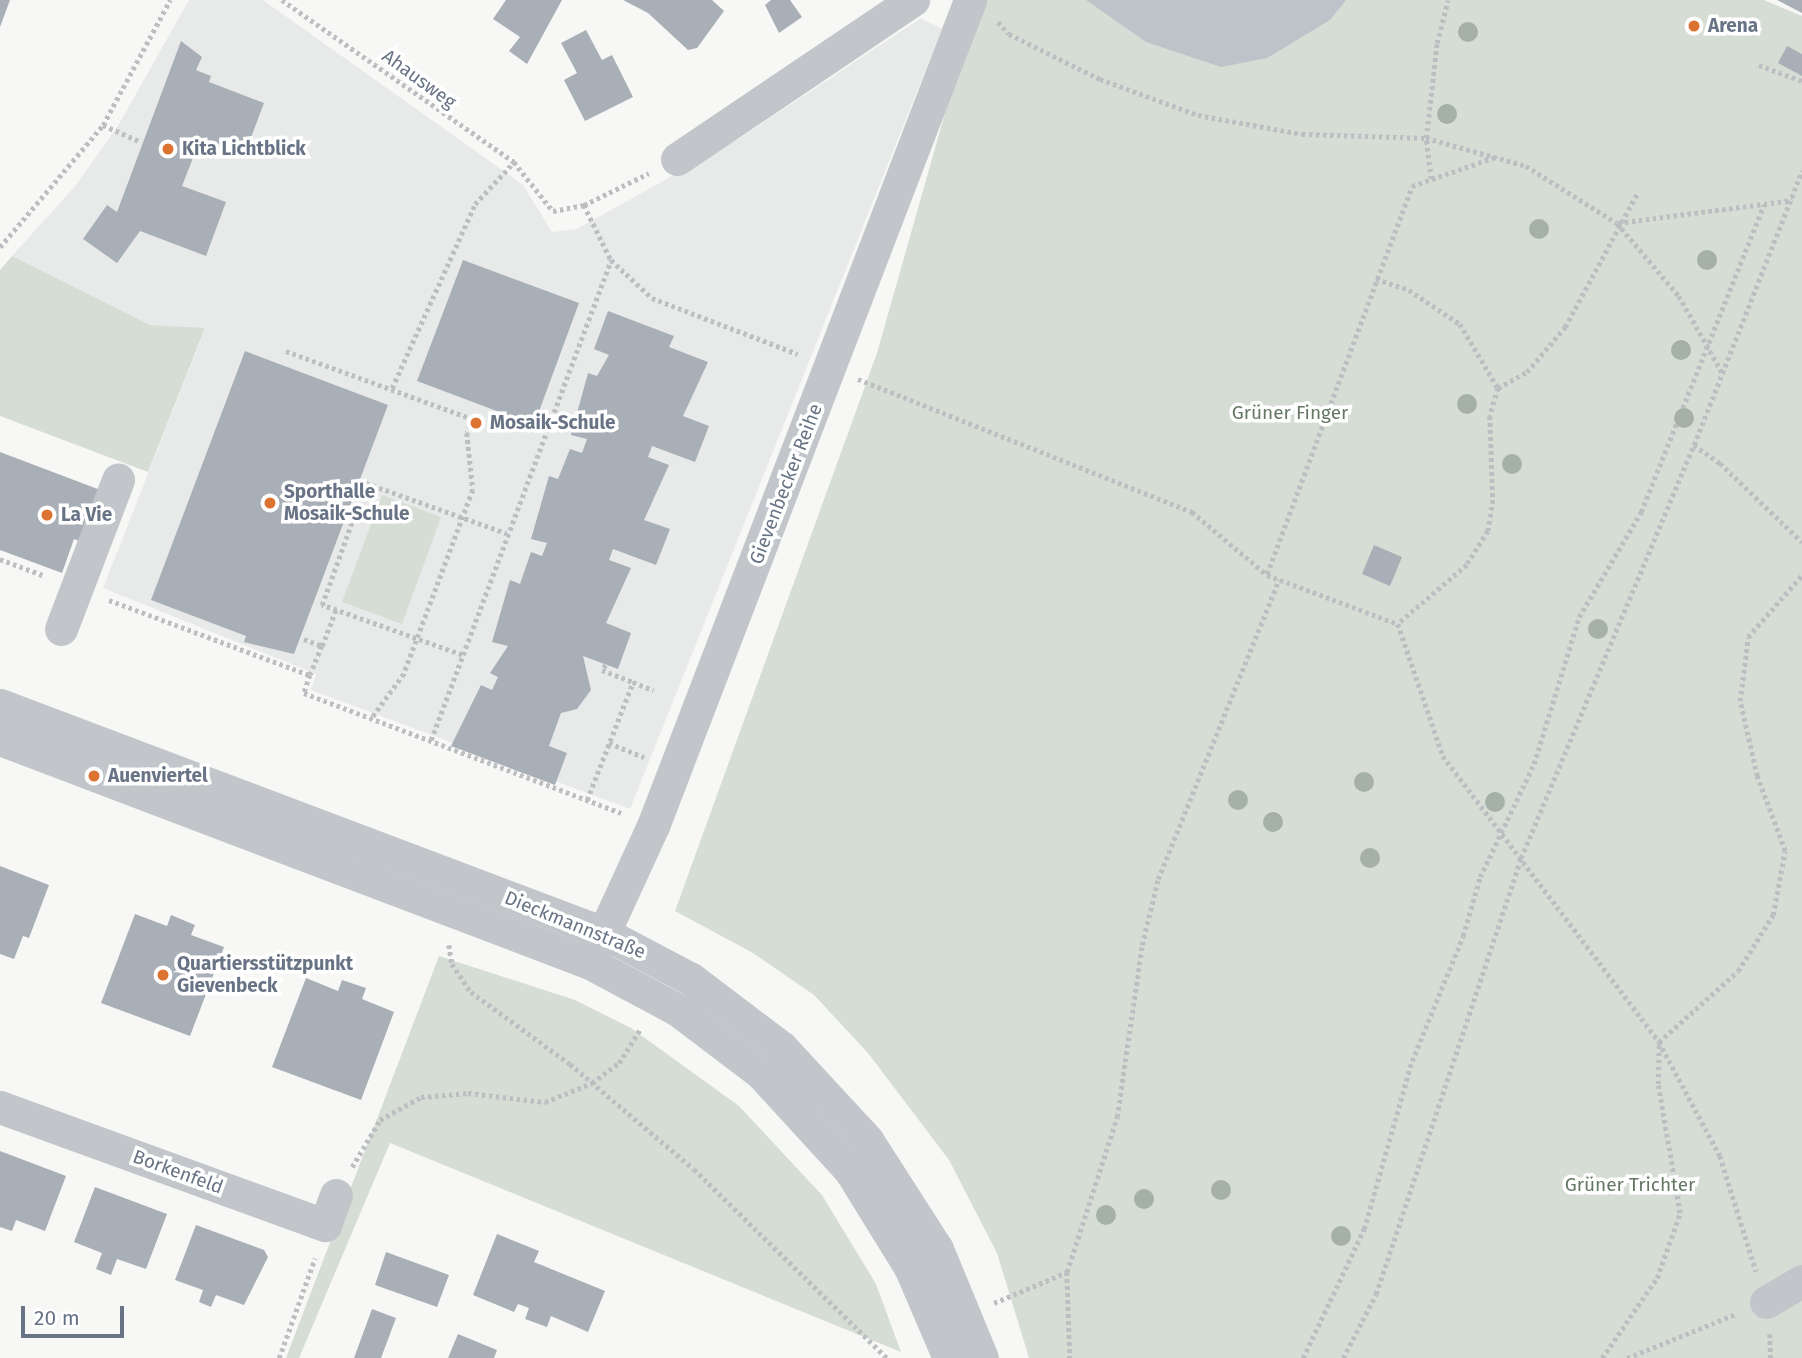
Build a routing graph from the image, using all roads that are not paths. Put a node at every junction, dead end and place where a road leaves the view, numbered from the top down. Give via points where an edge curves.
1 (913, 0) edge
2 (968, 0) edge
3 (677, 159) road end
4 (118, 480) dead end
5 (61, 629) dead end
6 (0, 705) edge
7 (0, 739) edge
8 (597, 948) junction
9 (0, 1107) edge
10 (327, 1222) road end
11 (1802, 1281) edge
12 (1766, 1302) road end
13 (949, 1358) edge
14 (982, 1358) edge

1 - 3 street
2 - 8 street, Gievenbecker Reihe via 653,825
4 - 5 street
6 - 8 street, Dieckmannstraße
7 - 8 street, Dieckmannstraße
8 - 13 street, Dieckmannstraße via 703,1026 816,1129 885,1222
8 - 14 street, Dieckmannstraße via 673,968 751,1022 848,1115 901,1186 937,1249
9 - 10 street, Borkenfeld
11 - 12 street

